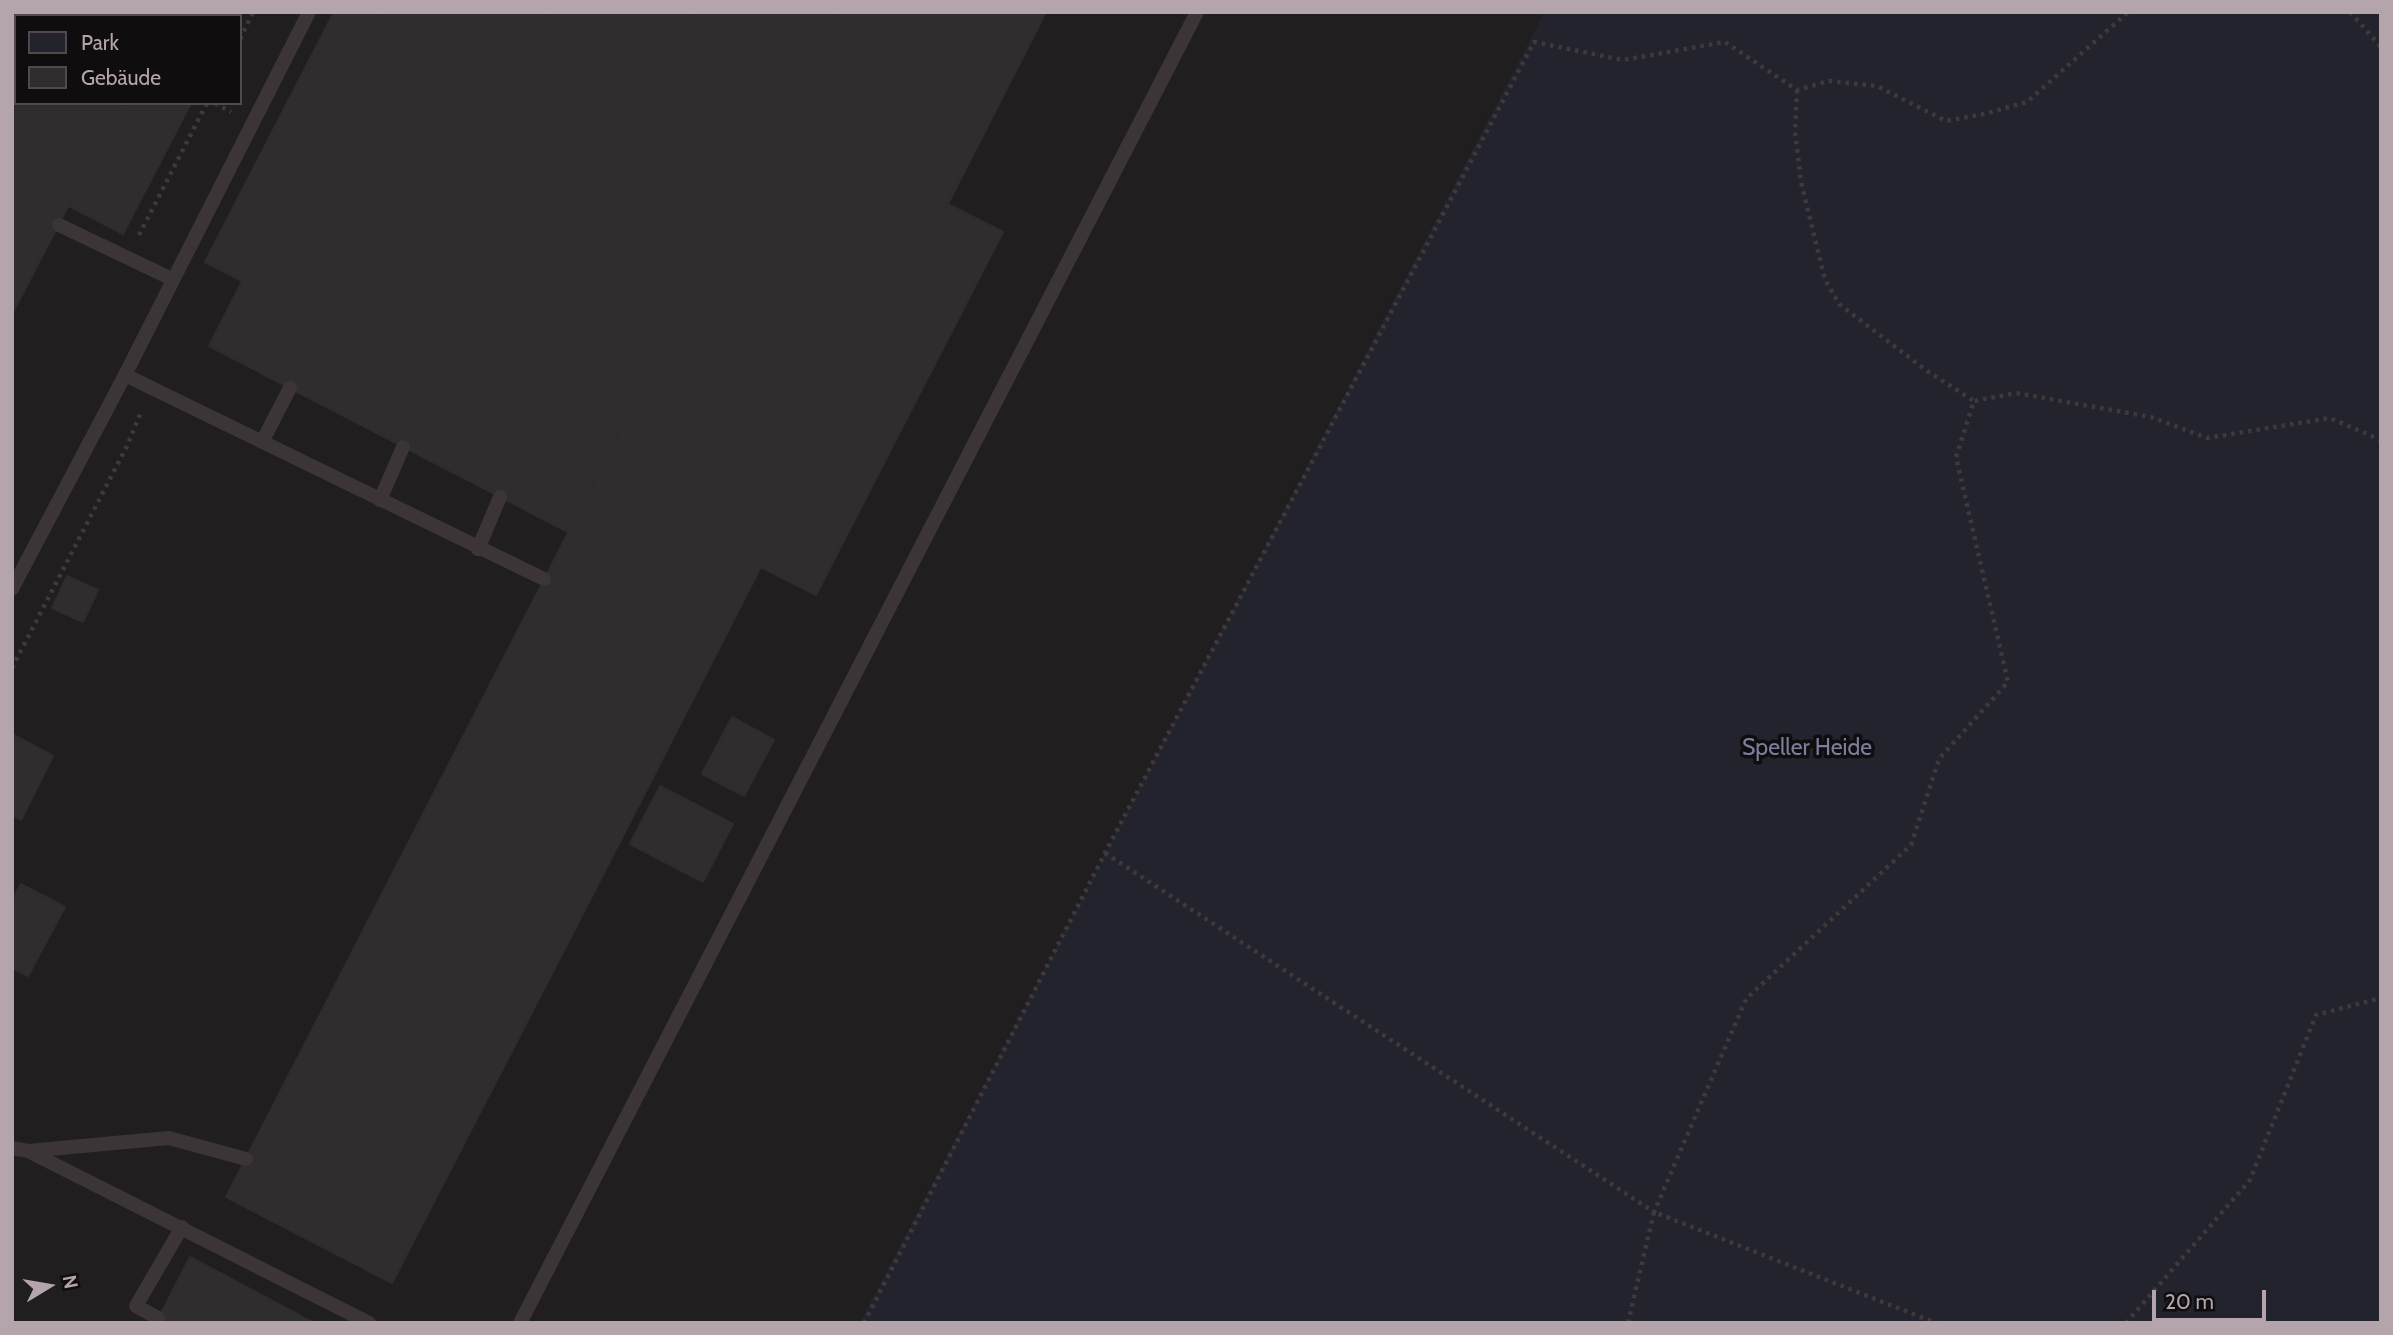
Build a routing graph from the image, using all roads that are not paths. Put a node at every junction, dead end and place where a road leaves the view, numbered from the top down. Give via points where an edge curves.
1 (309, 12) edge
2 (1197, 12) edge
3 (59, 225) dead end
4 (172, 279) junction
5 (125, 375) junction
6 (290, 388) dead end
7 (262, 442) junction
8 (404, 447) dead end
9 (500, 497) dead end
10 (380, 500) junction
11 (478, 549) junction
12 (544, 579) dead end
13 (12, 589) edge
14 (12, 1148) edge
15 (28, 1151) junction
16 (246, 1159) dead end
17 (181, 1227) junction
18 (158, 1318) dead end
19 (369, 1323) edge
20 (520, 1323) edge

1 - 4 lane
2 - 20 lane
3 - 4 lane
4 - 5 lane
5 - 7 lane
5 - 13 lane
6 - 7 lane
7 - 10 lane
8 - 10 lane
9 - 11 lane
10 - 11 lane
11 - 12 lane
14 - 15 lane
15 - 16 lane via 169,1138
15 - 17 lane
17 - 18 lane via 136,1306
17 - 19 lane

